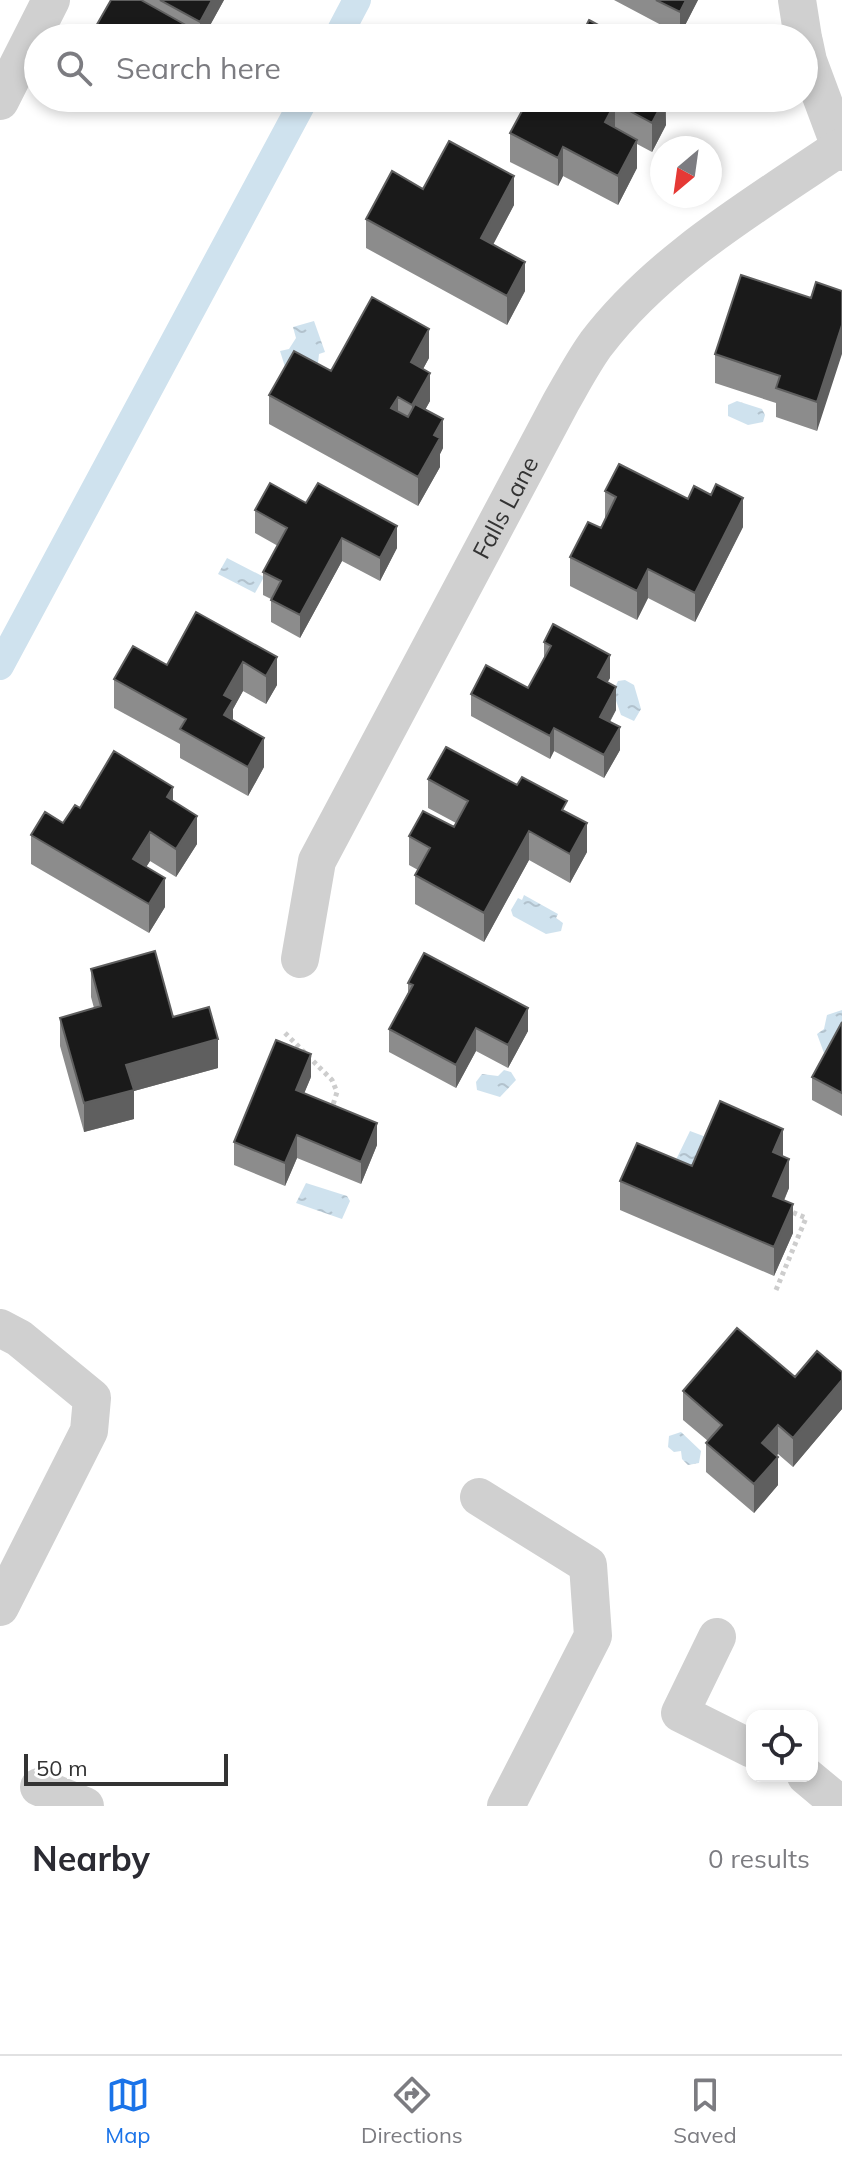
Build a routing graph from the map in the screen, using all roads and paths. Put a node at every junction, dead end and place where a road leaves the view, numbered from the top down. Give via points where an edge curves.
1 (51, 0) edge
2 (797, 0) edge
3 (39, 24) edge
4 (801, 24) edge
5 (24, 53) edge
6 (818, 83) edge
7 (0, 101) edge
8 (840, 150) edge
9 (300, 959) dead end
10 (285, 1033) dead end
11 (329, 1118) edge
12 (785, 1209) edge
13 (776, 1290) dead end
14 (0, 1328) edge
15 (479, 1497) dead end
16 (0, 1607) edge
17 (717, 1637) dead end
18 (746, 1746) edge
19 (813, 1782) edge
20 (39, 1787) dead end
21 (85, 1806) edge
22 (506, 1806) edge
23 (842, 1806) edge

1 - 3 street
2 - 4 street
5 - 7 street
6 - 8 street
8 - 9 street, Falls Lane via 709,237 643,291 596,345 554,414 317,861
10 - 11 path via 332,1080 337,1092
12 - 13 path via 806,1218
14 - 16 street via 92,1398 89,1431
15 - 22 street via 588,1565 593,1636
17 - 18 street via 680,1713
19 - 23 street
20 - 21 street

